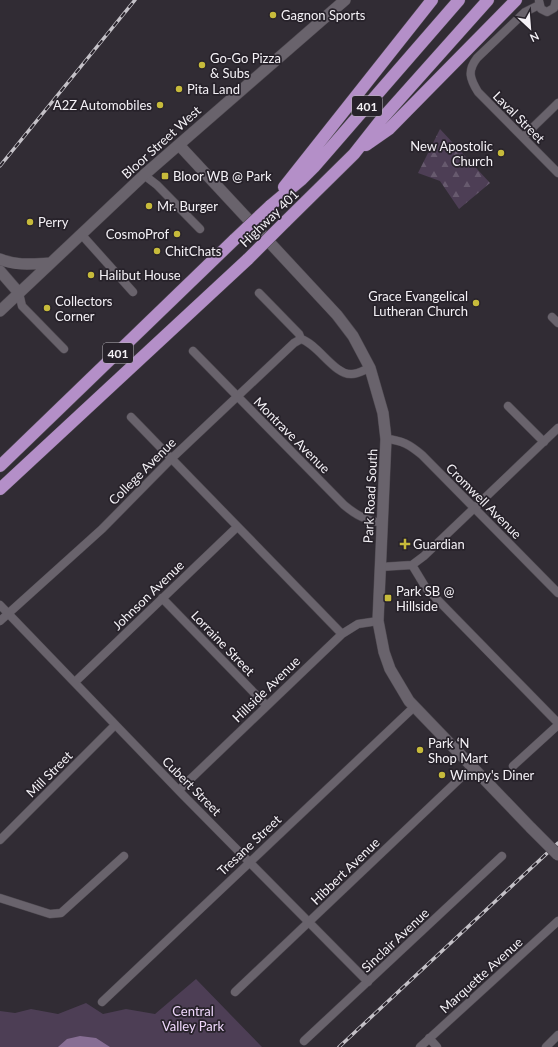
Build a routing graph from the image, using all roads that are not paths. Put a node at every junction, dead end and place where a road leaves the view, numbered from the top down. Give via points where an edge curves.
1 (345, 0) edge
2 (432, 0) edge
3 (459, 0) edge
4 (488, 0) edge
5 (516, 0) edge
6 (556, 0) edge
7 (539, 3) edge
8 (558, 102) edge
9 (523, 137) junction
10 (179, 144) junction
11 (354, 154) junction
12 (558, 173) edge
13 (144, 176) junction
14 (270, 206) junction
15 (200, 229) dead end
16 (80, 234) junction
17 (0, 259) edge
18 (50, 263) junction
19 (0, 271) edge
20 (19, 292) junction
21 (133, 292) dead end
22 (259, 293) dead end
23 (0, 311) edge
24 (301, 339) junction
25 (64, 349) dead end
26 (193, 351) dead end
27 (370, 368) junction
28 (237, 397) junction
29 (508, 406) dead end
30 (131, 417) dead end
31 (558, 428) edge
32 (386, 439) junction
33 (544, 442) junction
34 (171, 459) junction
35 (0, 466) edge
36 (0, 489) edge
37 (475, 509) junction
38 (382, 523) junction
39 (237, 527) junction
40 (412, 565) junction
41 (380, 567) junction
42 (558, 593) edge
43 (162, 598) junction
44 (0, 606) edge
45 (8, 614) junction
46 (378, 620) junction
47 (0, 621) edge
48 (342, 634) junction
49 (75, 682) junction
50 (266, 705) junction
51 (414, 707) junction
52 (558, 724) edge
53 (115, 725) junction
54 (513, 766) dead end
55 (472, 767) junction
56 (179, 790) junction
57 (0, 840) edge
58 (558, 855) edge
59 (124, 856) dead end
60 (502, 856) dead end
61 (250, 860) junction
62 (0, 898) edge
63 (558, 920) edge
64 (310, 921) junction
65 (368, 982) junction
66 (235, 992) dead end
67 (102, 1002) dead end
68 (558, 1035) edge
69 (429, 1038) junction
70 (304, 1041) dead end
71 (420, 1047) edge
72 (437, 1047) edge
73 (546, 1047) edge

1 - 10 main road, Bloor Street West
2 - 14 highway
3 - 14 highway, Highway 401 / 401 via 314,167
4 - 11 highway, Highway 401 / 401 via 380,121
5 - 11 highway via 389,129
6 - 7 street via 556,6 550,12 544,11
7 - 9 street, Laval Street via 525,12 482,53 472,65 470,73 471,81 478,92
8 - 9 street
9 - 12 street, Laval Street
10 - 13 main road, Bloor Street West
10 - 27 main road, Park Road South via 337,314 353,336
11 - 36 highway, Highway 401 / 401, bridge via 248,259
13 - 15 street via 157,185
13 - 16 main road, Bloor Street West
14 - 35 highway, Highway 401 / 401, bridge
16 - 18 main road, Bloor Street West
16 - 21 street
17 - 18 main road via 11,264
18 - 20 main road, Bloor Street West
19 - 20 main road
20 - 23 main road, Bloor Street West
20 - 25 street via 22,306
22 - 24 street
24 - 27 street via 308,341 340,371 351,375
24 - 28 street, College Avenue
26 - 28 street, Montrave Avenue
27 - 32 main road, Park Road South via 382,407
28 - 34 street, College Avenue
28 - 38 street, Montrave Avenue via 344,505 361,518
29 - 33 street
30 - 34 street
31 - 33 street
32 - 37 street, Cromwell Avenue via 408,444
32 - 38 main road, Park Road South
33 - 37 street
34 - 39 street
34 - 45 street, College Avenue via 102,529
37 - 40 street
37 - 42 street, Cromwell Avenue
38 - 41 main road, Park Road South
39 - 43 street, Johnson Avenue
39 - 48 street
40 - 41 street
40 - 52 street via 426,588
41 - 46 main road, Park Road South
43 - 49 street, Johnson Avenue
43 - 50 street, Lorraine Street
44 - 45 street, Cubert Street
45 - 47 street, College Avenue
45 - 49 street, Cubert Street
46 - 48 street, Hillside Avenue via 358,624
46 - 51 main road, Park Road South via 390,669
48 - 50 street, Hillside Avenue
49 - 53 street, Cubert Street
50 - 56 street, Hillside Avenue
51 - 55 main road, Park Road South
51 - 61 street, Tresane Street
52 - 54 street
53 - 56 street, Cubert Street
53 - 57 street, Mill Street
55 - 58 main road, Park Road South, bridge
55 - 64 street, Hibbert Avenue
56 - 61 street, Cubert Street
59 - 62 street via 62,913 50,914
60 - 65 street, Sinclair Avenue
61 - 64 street, Cubert Street
61 - 67 street, Tresane Street
63 - 69 street, Marquette Avenue
64 - 65 street, Cubert Street
64 - 66 street, Hibbert Avenue
65 - 70 street, Sinclair Avenue
68 - 73 street
69 - 71 street, Marquette Avenue
69 - 72 street

